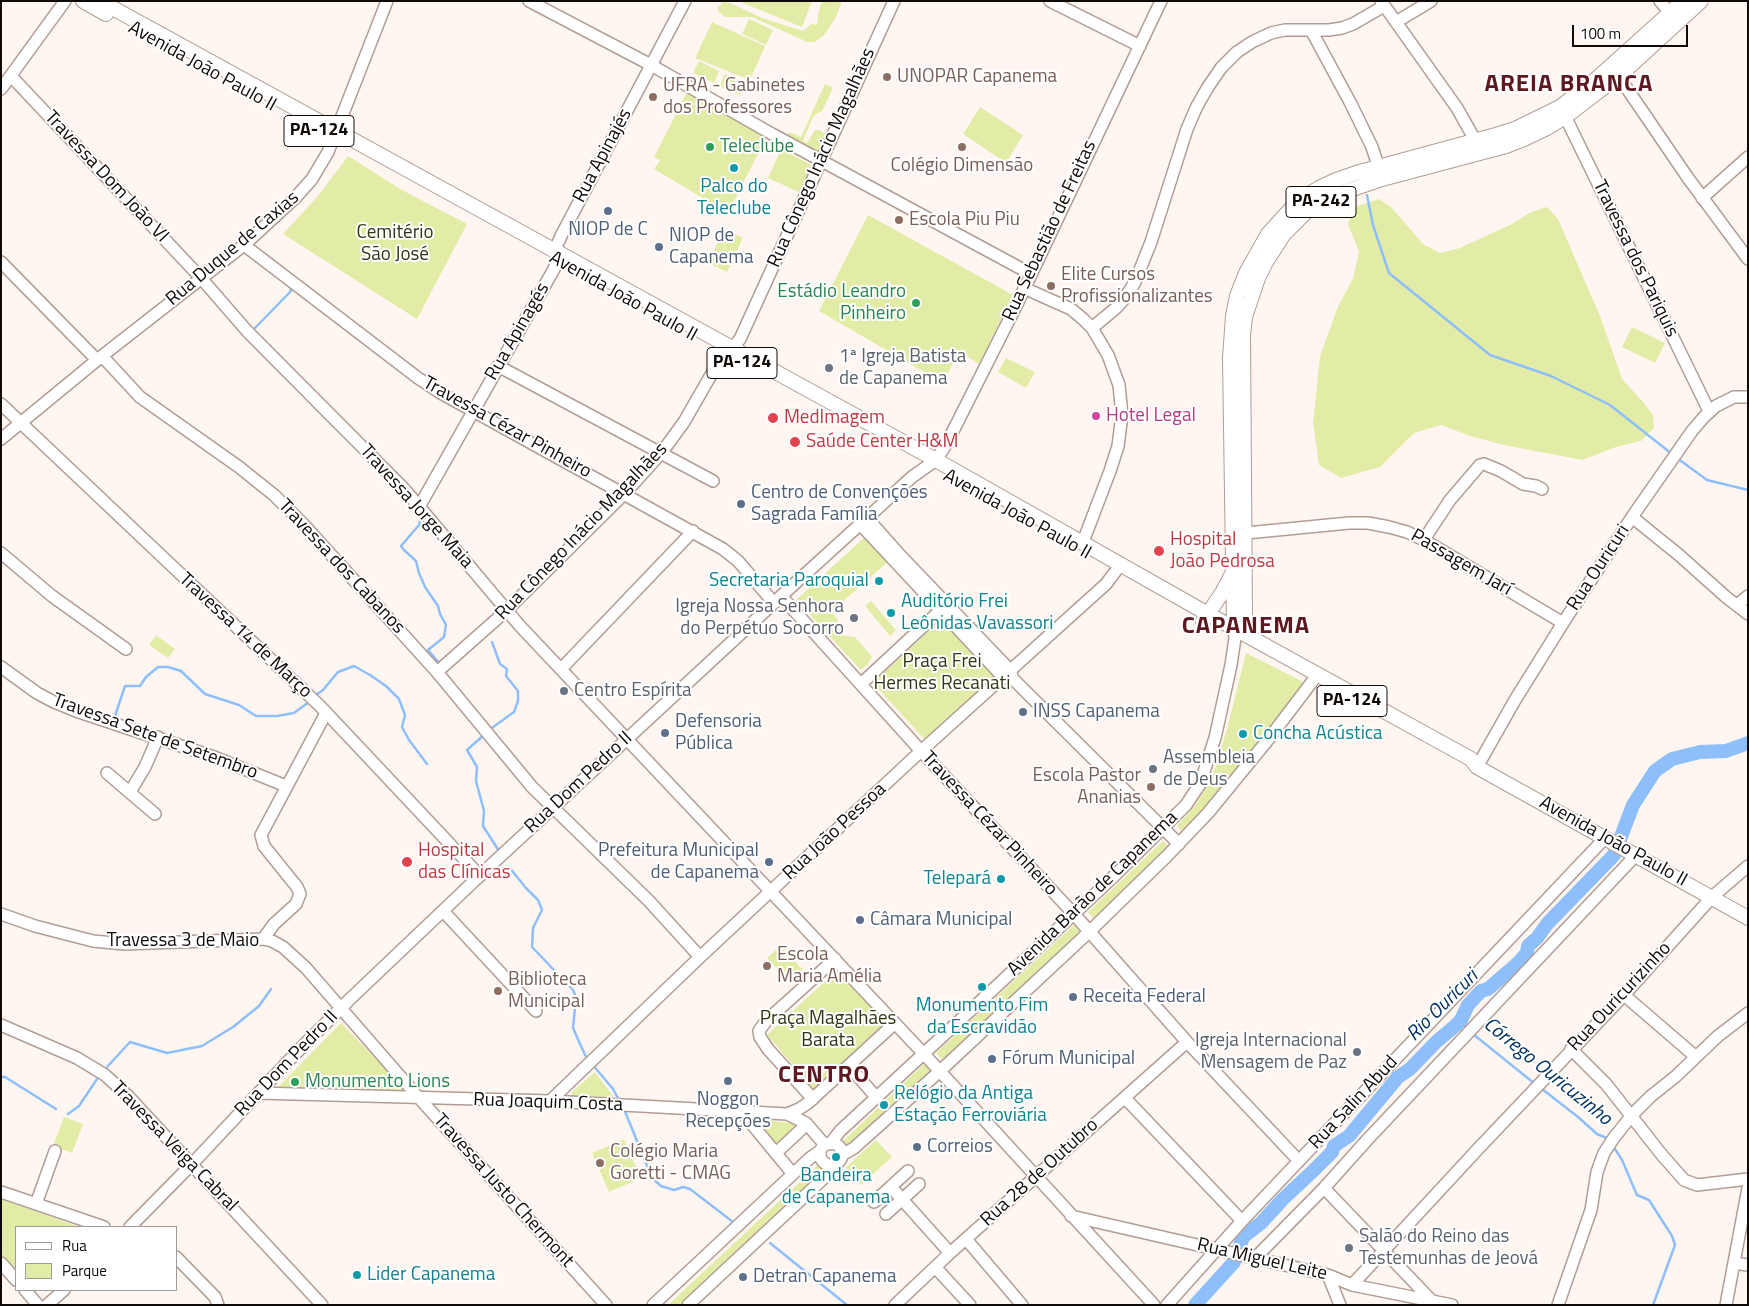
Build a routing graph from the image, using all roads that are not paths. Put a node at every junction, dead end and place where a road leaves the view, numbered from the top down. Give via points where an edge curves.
1 (65, 1) edge
2 (83, 1) edge
3 (100, 1) edge
4 (387, 1) edge
5 (529, 1) edge
6 (685, 1) edge
7 (894, 1) edge
8 (1050, 1) edge
9 (1161, 1) edge
10 (1430, 1) edge
11 (1660, 1) edge
12 (1683, 1) edge
13 (1701, 1) edge
14 (1383, 3) edge
15 (1674, 18) junction
16 (1396, 22) junction
17 (1311, 30) junction
18 (1140, 46) junction
19 (188, 54) junction
20 (651, 65) junction
21 (1615, 71) junction
22 (11, 76) junction
23 (1, 90) edge
24 (1563, 112) junction
25 (335, 135) junction
26 (1479, 147) junction
27 (1748, 158) edge
28 (821, 160) junction
29 (1380, 173) junction
30 (1702, 198) junction
31 (244, 245) junction
32 (556, 256) junction
33 (1748, 259) edge
34 (1, 262) edge
35 (1031, 274) junction
36 (201, 278) junction
37 (1024, 288) junction
38 (1092, 328) junction
39 (729, 352) junction
40 (100, 358) junction
41 (498, 366) junction
42 (1748, 397) edge
43 (1, 404) edge
44 (472, 411) junction
45 (1709, 411) junction
46 (20, 423) junction
47 (1, 439) edge
48 (662, 452) junction
49 (932, 463) junction
50 (713, 481) dead end
51 (1542, 488) dead end
52 (625, 493) junction
53 (419, 507) junction
54 (1632, 517) junction
55 (864, 521) junction
56 (693, 531) junction
57 (1239, 534) junction
58 (1422, 539) junction
59 (1083, 542) junction
60 (1, 553) edge
61 (1119, 568) junction
62 (1232, 573) junction
63 (1748, 596) edge
64 (778, 599) junction
65 (1736, 605) junction
66 (943, 607) junction
67 (507, 610) junction
68 (1748, 614) edge
69 (1205, 617) junction
70 (1563, 623) junction
71 (1235, 634) junction
72 (126, 648) dead end
73 (1, 667) edge
74 (561, 669) junction
75 (437, 672) junction
76 (1009, 675) junction
77 (1316, 677) junction
78 (861, 684) junction
79 (326, 713) junction
80 (158, 737) junction
81 (628, 738) junction
82 (921, 751) junction
83 (1477, 767) junction
84 (107, 773) dead end
85 (286, 786) junction
86 (130, 792) junction
87 (552, 808) junction
88 (156, 814) dead end
89 (1164, 828) junction
90 (1607, 838) junction
91 (1179, 844) junction
92 (1630, 851) junction
93 (1748, 866) edge
94 (480, 876) junction
95 (772, 890) junction
96 (1712, 897) junction
97 (443, 911) junction
98 (1073, 913) junction
99 (1, 914) edge
100 (1748, 918) edge
101 (1089, 932) junction
102 (263, 939) junction
103 (700, 957) junction
104 (835, 959) junction
105 (1624, 995) junction
106 (341, 1008) junction
107 (536, 1011) dead end
108 (1748, 1012) edge
109 (895, 1023) junction
110 (1, 1025) edge
111 (1187, 1042) junction
112 (1571, 1049) junction
113 (924, 1054) junction
114 (1696, 1057) junction
115 (849, 1066) junction
116 (940, 1071) junction
117 (258, 1093) junction
118 (876, 1096) junction
119 (419, 1098) junction
120 (1125, 1098) junction
121 (550, 1101) junction
122 (810, 1101) junction
123 (741, 1111) junction
124 (787, 1114) junction
125 (1632, 1116) junction
126 (807, 1123) junction
127 (825, 1147) junction
128 (55, 1151) dead end
129 (776, 1153) junction
130 (842, 1155) junction
131 (1299, 1161) junction
132 (192, 1164) junction
133 (832, 1165) junction
134 (908, 1171) dead end
135 (793, 1174) junction
136 (1036, 1178) junction
137 (1748, 1179) edge
138 (919, 1184) dead end
139 (891, 1187) junction
140 (1324, 1188) junction
141 (1748, 1188) edge
142 (1, 1192) edge
143 (902, 1200) junction
144 (874, 1202) dead end
145 (36, 1204) junction
146 (886, 1214) dead end
147 (1071, 1216) junction
148 (1242, 1221) junction
149 (138, 1225) edge
150 (101, 1226) edge
151 (966, 1239) junction
152 (1221, 1251) junction
153 (1383, 1251) junction
154 (950, 1253) junction
155 (1255, 1258) junction
156 (178, 1259) edge
157 (1, 1263) edge
158 (1734, 1263) junction
159 (1748, 1265) edge
160 (935, 1267) junction
161 (1328, 1275) junction
162 (15, 1279) edge
163 (1352, 1285) junction
164 (26, 1291) edge
165 (63, 1291) edge
166 (1431, 1300) junction
167 (38, 1305) edge
168 (48, 1305) edge
169 (218, 1305) edge
170 (322, 1305) edge
171 (606, 1305) edge
172 (653, 1305) edge
173 (688, 1305) edge
174 (895, 1305) edge
175 (970, 1305) edge
176 (1022, 1305) edge
177 (1154, 1305) edge
178 (1168, 1305) edge
179 (1340, 1305) edge
180 (1452, 1305) edge
181 (1558, 1305) edge
182 (1726, 1305) edge

1 - 22 street
2 - 19 main road, Avenida João Paulo II / PA-124
3 - 19 main road, Avenida João Paulo II / PA-124
4 - 25 street, Rua Duque de Caxias
5 - 20 street
6 - 20 street, Rua Apinajés
7 - 28 street, Rua Cônego Inácio Magalhães
8 - 18 street
9 - 18 street, Rua Sebastião de Freitas
10 - 16 street
11 - 15 street
12 - 15 main road, Avenida Barão de Capanema / PA-242
13 - 15 main road, Avenida Barão de Capanema / PA-242
14 - 16 street
14 - 17 street via 1353,24 1329,30
15 - 21 main road, Avenida Barão de Capanema / PA-242
16 - 26 street
17 - 29 street via 1351,104
17 - 38 street via 1271,33 1237,52 1217,74 1187,129 1151,242 1134,282 1116,308
18 - 35 street, Rua Sebastião de Freitas
19 - 25 main road, Avenida João Paulo II / PA-124
20 - 28 street
20 - 32 street, Rua Apinajés via 562,234
21 - 24 main road, Avenida Barão de Capanema / PA-242
21 - 30 street
22 - 23 street
22 - 36 street, Travessa Dom João VI
24 - 26 main road, Avenida Barão de Capanema / PA-242 via 1524,139
24 - 45 street, Travessa dos Pariquis
25 - 31 street, Rua Duque de Caxias via 312,179 287,207
25 - 32 main road, Avenida João Paulo II / PA-124
26 - 29 main road, Avenida Barão de Capanema / PA-242
27 - 30 street
28 - 35 street
28 - 39 street, Rua Cônego Inácio Magalhães via 740,339
29 - 57 main road, Avenida Barão de Capanema / PA-242 via 1324,200 1303,206 1266,262 1239,316 1243,335 1237,392
30 - 33 street
31 - 36 street, Rua Duque de Caxias
31 - 44 street, Travessa Cézar Pinheiro via 418,378
32 - 39 main road, Avenida João Paulo II / PA-124
32 - 41 street, Rua Apinagés via 551,274
34 - 40 street, Travessa dos Cabanos
35 - 37 street, Rua Sebastião de Freitas
36 - 40 street, Rua Duque de Caxias
36 - 53 street, Travessa Jorge Maia via 247,331
37 - 38 street via 1071,309
37 - 49 street, Rua Sebastião de Freitas via 951,434
38 - 59 street via 1114,369 1122,416 1114,460
39 - 48 street, Rua Cônego Inácio Magalhães via 719,361 695,405
39 - 49 main road, Avenida João Paulo II / PA-124
40 - 46 street, Rua Duque de Caxias
40 - 75 street, Travessa dos Cabanos via 140,397 239,467 285,506
41 - 44 street, Rua Apinagés
41 - 48 street
42 - 45 street, Rua Ouricuri via 1734,397
43 - 46 street, Travessa 14 de Março
44 - 52 street, Travessa Cézar Pinheiro
44 - 53 street, Rua Apinagés
45 - 54 street, Rua Ouricuri via 1686,438
46 - 47 street, Rua Duque de Caxias
46 - 79 street, Travessa 14 de Março
48 - 50 street
48 - 52 street, Rua Cônego Inácio Magalhães
49 - 55 street, Rua Dom Pedro II
49 - 59 main road, Avenida João Paulo II / PA-124
49 - 61 main road, Avenida João Paulo II / PA-124
51 - 58 street via 1524,484 1501,471 1480,465
52 - 56 street, Travessa Cézar Pinheiro
52 - 67 street, Rua Cônego Inácio Magalhães
53 - 67 street, Travessa Jorge Maia
54 - 65 street
54 - 70 street, Rua Ouricuri
55 - 64 street, Rua Dom Pedro II
55 - 66 street
56 - 64 street, Travessa Cézar Pinheiro via 733,556
56 - 74 street
57 - 58 street, Passagem Jarí via 1368,523
57 - 62 main road, Avenida Barão de Capanema / PA-242
57 - 71 main road, Avenida Barão de Capanema / PA-242 via 1245,615
58 - 70 street, Passagem Jarí
59 - 61 main road, Avenida João Paulo II / PA-124
60 - 72 street via 52,596
61 - 69 main road, Avenida João Paulo II / PA-124
61 - 76 street, Rua João Pessoa
62 - 69 main road
62 - 71 main road, Avenida Barão de Capanema / PA-242
63 - 65 street
64 - 78 street, Travessa Cézar Pinheiro
64 - 81 street, Rua Dom Pedro II
65 - 68 street
66 - 76 street
66 - 78 street
67 - 74 street, Travessa Jorge Maia
67 - 75 street, Rua Cônego Inácio Magalhães
69 - 71 main road, Avenida João Paulo II / PA-124
70 - 83 street, Rua Ouricuri
71 - 77 main road, Avenida João Paulo II / PA-124
71 - 89 street, Avenida Barão de Capanema via 1222,710 1205,772 1193,796
73 - 80 street, Travessa Sete de Setembro via 54,702
74 - 81 street, Travessa Jorge Maia
75 - 87 street, Travessa dos Cabanos
76 - 82 street, Rua João Pessoa
76 - 89 street
77 - 83 main road, Avenida João Paulo II / PA-124 via 1471,759
77 - 91 street, Avenida Barão de Capanema via 1208,813
78 - 82 street, Travessa Cézar Pinheiro
79 - 85 street
79 - 94 street, Travessa 14 de Março
80 - 85 street, Travessa Sete de Setembro
80 - 86 street
81 - 87 street, Rua Dom Pedro II
81 - 95 street, Travessa Jorge Maia
82 - 95 street, Rua João Pessoa
82 - 98 street, Travessa Cézar Pinheiro
83 - 90 main road, Avenida João Paulo II / PA-124
84 - 86 street
85 - 102 street via 261,835 264,846 299,890 300,897
86 - 88 street
87 - 94 street, Rua Dom Pedro II
87 - 103 street, Travessa dos Cabanos via 643,895
89 - 91 street
89 - 98 street, Avenida Barão de Capanema
90 - 92 main road, Avenida João Paulo II / PA-124
90 - 131 street, Rua Salin Abud
91 - 101 street, Avenida Barão de Capanema
92 - 96 main road, Avenida João Paulo II / PA-124
92 - 140 street
93 - 96 street, Rua Ouricurizinho
94 - 97 street, Rua Dom Pedro II
95 - 103 street, Rua João Pessoa
95 - 104 street, Travessa Jorge Maia
96 - 100 main road, Avenida João Paulo II / PA-124
96 - 105 street, Rua Ouricurizinho
97 - 106 street, Rua Dom Pedro II
97 - 107 street
98 - 101 street, Travessa Cézar Pinheiro
98 - 113 street, Avenida Barão de Capanema
99 - 102 street, Travessa 3 de Maio via 65,935 109,942
101 - 111 street, Travessa Cézar Pinheiro
101 - 116 street, Avenida Barão de Capanema
102 - 106 street, Travessa 3 de Maio via 291,953
103 - 121 street, Rua João Pessoa
104 - 109 street, Travessa Jorge Maia
104 - 122 street via 759,1031 768,1049
105 - 112 street, Rua Ouricurizinho
105 - 114 street
106 - 117 street, Rua Dom Pedro II
106 - 119 street, Travessa Justo Chermont
108 - 114 street
109 - 113 street, Travessa Jorge Maia
109 - 115 street
110 - 132 street, Travessa Veiga Cabral via 77,1058 105,1075
111 - 120 street, Rua 28 de Outubro
111 - 131 street, Travessa Cézar Pinheiro
112 - 125 street
112 - 153 street, Rua Ouricurizinho
113 - 116 street, Travessa Jorge Maia
113 - 118 street, Avenida Barão de Capanema
114 - 125 street
115 - 118 street
115 - 122 street
116 - 130 street, Avenida Barão de Capanema
116 - 136 street, Travessa Jorge Maia
117 - 119 street, Rua Joaquim Costa
117 - 132 street, Rua Dom Pedro II
118 - 127 street, Avenida Barão de Capanema
119 - 121 street, Rua Joaquim Costa
119 - 171 street, Travessa Justo Chermont
120 - 136 street, Rua 28 de Outubro
120 - 148 street
121 - 123 street, Rua Joaquim Costa
122 - 124 street
122 - 126 street
123 - 124 street, Rua Joaquim Costa
123 - 129 street
124 - 126 street, Rua Joaquim Costa
125 - 137 street via 1684,1180 1697,1185
125 - 181 street via 1613,1139 1596,1172 1590,1210
126 - 127 street, Rua Joaquim Costa
126 - 129 street
127 - 130 street via 834,1144
127 - 133 street via 821,1158
127 - 135 street, Avenida Barão de Capanema
128 - 145 street
129 - 135 street
130 - 133 street
131 - 148 street, Rua Salin Abud
132 - 149 street, Rua Dom Pedro II
132 - 170 street, Travessa Veiga Cabral
133 - 173 street via 824,1178
134 - 139 street
135 - 172 street, Avenida Barão de Capanema
136 - 147 street, Travessa Jorge Maia
136 - 151 street, Rua 28 de Outubro
138 - 143 street
139 - 143 street
139 - 144 street
140 - 153 street
140 - 155 street
141 - 158 street
142 - 145 street
143 - 146 street
143 - 154 street
145 - 150 street
147 - 152 street, Rua Miguel Leite
147 - 177 street, Travessa Jorge Maia
148 - 152 street, Rua Salin Abud
151 - 154 street, Rua 28 de Outubro
151 - 176 street
152 - 155 street, Rua Miguel Leite
152 - 178 street, Rua Salin Abud
153 - 163 street, Rua Ouricurizinho
153 - 166 street
154 - 160 street, Rua 28 de Outubro
155 - 161 street, Rua Miguel Leite
156 - 169 street via 215,1297
157 - 162 street
158 - 159 street
158 - 182 street
160 - 174 street, Rua 28 de Outubro
160 - 175 street
161 - 163 street, Rua Miguel Leite
161 - 179 street
163 - 166 street, Rua Miguel Leite
164 - 167 street
165 - 168 street
166 - 180 street, Rua Miguel Leite

